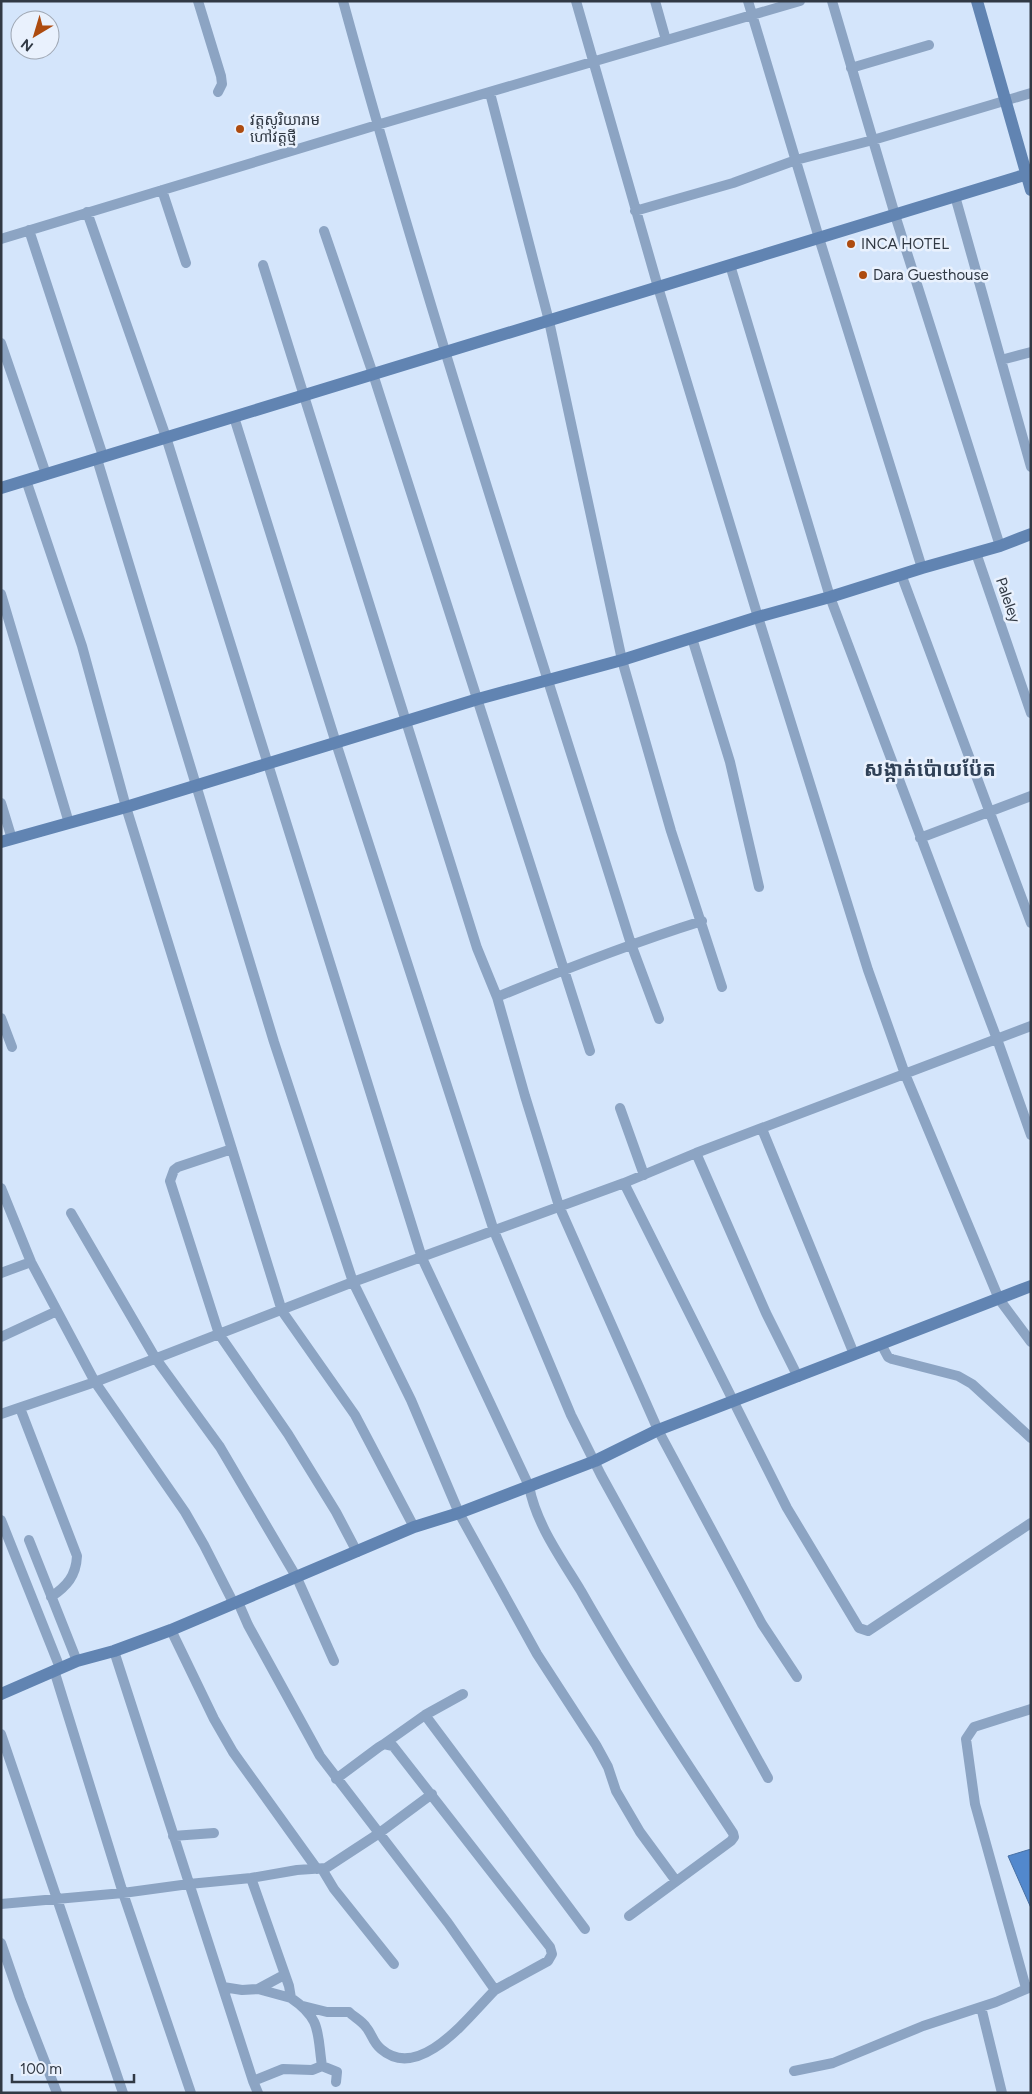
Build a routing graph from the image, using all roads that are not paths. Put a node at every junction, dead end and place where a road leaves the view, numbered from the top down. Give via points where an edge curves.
1 (198, 1) edge
2 (343, 1) edge
3 (576, 1) edge
4 (655, 1) edge
5 (748, 1) edge
6 (800, 1) edge
7 (832, 1) edge
8 (977, 1) edge
9 (752, 14) junction
10 (666, 40) junction
11 (929, 45) dead end
12 (594, 62) junction
13 (851, 68) junction
14 (218, 92) dead end
15 (490, 93) junction
16 (1031, 93) edge
17 (1005, 101) junction
18 (377, 125) junction
19 (873, 140) junction
20 (796, 160) junction
21 (1029, 174) edge
22 (162, 190) junction
23 (1031, 190) edge
24 (955, 196) junction
25 (635, 211) junction
26 (87, 212) junction
27 (895, 215) junction
28 (29, 230) junction
29 (324, 231) dead end
30 (1, 238) edge
31 (819, 238) junction
32 (186, 263) dead end
33 (263, 265) dead end
34 (730, 265) junction
35 (658, 287) junction
36 (548, 320) junction
37 (1, 343) edge
38 (445, 352) junction
39 (1031, 352) edge
40 (1001, 360) junction
41 (373, 374) junction
42 (303, 396) junction
43 (234, 416) junction
44 (166, 437) junction
45 (100, 457) junction
46 (1031, 467) edge
47 (46, 474) junction
48 (26, 480) junction
49 (1, 488) edge
50 (1031, 534) edge
51 (1000, 546) junction
52 (976, 553) junction
53 (922, 568) junction
54 (901, 574) junction
55 (1, 594) edge
56 (830, 597) junction
57 (758, 617) junction
58 (692, 638) junction
59 (622, 660) junction
60 (548, 680) junction
61 (478, 699) junction
62 (1031, 713) edge
63 (406, 721) junction
64 (336, 743) junction
65 (268, 764) junction
66 (196, 786) junction
67 (1031, 796) edge
68 (1, 803) edge
69 (126, 807) junction
70 (989, 811) junction
71 (69, 823) junction
72 (920, 838) junction
73 (6, 840) edge
74 (759, 887) dead end
75 (702, 921) junction
76 (1031, 923) edge
77 (631, 944) junction
78 (564, 969) junction
79 (722, 987) dead end
80 (497, 997) junction
81 (1, 1018) edge
82 (659, 1019) dead end
83 (1031, 1026) edge
84 (997, 1039) junction
85 (12, 1047) dead end
86 (590, 1051) dead end
87 (905, 1074) junction
88 (620, 1108) dead end
89 (762, 1128) junction
90 (1031, 1135) edge
91 (232, 1149) junction
92 (696, 1153) junction
93 (644, 1175) junction
94 (624, 1183) junction
95 (1, 1188) edge
96 (559, 1206) junction
97 (71, 1213) dead end
98 (494, 1231) junction
99 (422, 1258) junction
100 (31, 1262) junction
101 (1, 1273) edge
102 (353, 1282) junction
103 (1031, 1286) edge
104 (999, 1299) junction
105 (282, 1310) junction
106 (57, 1311) junction
107 (219, 1334) junction
108 (1, 1337) edge
109 (1031, 1342) edge
110 (880, 1344) junction
111 (854, 1354) junction
112 (156, 1358) junction
113 (798, 1377) junction
114 (95, 1382) junction
115 (733, 1402) junction
116 (20, 1408) junction
117 (1, 1414) edge
118 (658, 1430) junction
119 (1031, 1438) edge
120 (594, 1461) junction
121 (529, 1486) junction
122 (459, 1513) junction
123 (1, 1520) edge
124 (1031, 1523) edge
125 (414, 1527) junction
126 (29, 1540) dead end
127 (357, 1552) junction
128 (297, 1578) junction
129 (51, 1597) junction
130 (236, 1603) junction
131 (171, 1630) junction
132 (114, 1651) junction
133 (77, 1661) junction
134 (334, 1661) dead end
135 (57, 1669) junction
136 (797, 1677) dead end
137 (1, 1694) edge
138 (463, 1694) dead end
139 (1031, 1709) edge
140 (425, 1715) junction
141 (1, 1734) edge
142 (384, 1744) junction
143 (768, 1778) dead end
144 (336, 1779) junction
145 (432, 1794) junction
146 (214, 1833) dead end
147 (378, 1834) junction
148 (173, 1836) junction
149 (320, 1869) junction
150 (251, 1878) junction
151 (676, 1881) junction
152 (189, 1884) junction
153 (123, 1893) junction
154 (56, 1899) junction
155 (1, 1904) edge
156 (629, 1916) dead end
157 (586, 1929) dead end
158 (1, 1943) edge
159 (394, 1964) dead end
160 (284, 1975) junction
161 (223, 1987) junction
162 (1028, 1988) edge
163 (258, 1989) junction
164 (495, 1990) junction
165 (291, 1998) junction
166 (303, 2006) junction
167 (981, 2007) junction
168 (322, 2066) junction
169 (794, 2071) dead end
170 (253, 2081) junction
171 (336, 2082) dead end
172 (57, 2093) edge
173 (123, 2093) edge
174 (191, 2093) edge
175 (258, 2093) edge
176 (1002, 2093) edge

1 - 14 street via 221,76
2 - 18 street
3 - 12 street
4 - 10 street
5 - 9 street
6 - 9 street
7 - 13 street
8 - 17 street
9 - 10 street
9 - 20 street
10 - 12 street
11 - 13 street
12 - 15 street
12 - 25 street
13 - 19 street
15 - 18 street
15 - 36 street
16 - 17 street
17 - 19 street
17 - 21 street
18 - 22 street
18 - 38 street
19 - 20 street
19 - 27 street
20 - 25 street via 733,183
20 - 31 street
21 - 23 street
21 - 24 street
22 - 26 street
22 - 32 street
24 - 27 street
24 - 40 street
25 - 35 street
26 - 28 street
26 - 44 street
27 - 31 street
27 - 51 street
28 - 30 street
28 - 45 street
29 - 41 street
31 - 34 street
31 - 53 street
33 - 42 street
34 - 35 street
34 - 56 street
35 - 36 street
35 - 57 street
36 - 38 street
36 - 59 street
37 - 47 street
38 - 41 street
38 - 60 street
39 - 40 street
40 - 46 street
41 - 42 street
41 - 61 street
42 - 43 street
42 - 63 street
43 - 44 street
43 - 64 street
44 - 45 street
44 - 65 street
45 - 47 street
45 - 66 street
47 - 48 street
48 - 49 street
48 - 69 street via 82,646
50 - 51 street
51 - 52 street
52 - 53 street
52 - 62 street, Paleley
53 - 54 street
54 - 56 street
54 - 70 street
55 - 71 street
56 - 57 street
56 - 72 street
57 - 58 street
57 - 87 street via 835,868
58 - 59 street
58 - 74 street via 730,762
59 - 60 street
59 - 75 street via 671,831
60 - 61 street
60 - 77 street
61 - 63 street
61 - 78 street
63 - 64 street
63 - 80 street via 477,948
64 - 65 street
64 - 98 street
65 - 66 street
65 - 99 street
66 - 69 street
66 - 102 street via 274,1042
67 - 70 street
68 - 73 street
69 - 71 street
69 - 91 street
70 - 72 street
70 - 76 street
71 - 73 street
72 - 84 street
75 - 77 street
75 - 79 street
77 - 78 street
77 - 82 street
78 - 80 street
78 - 86 street
80 - 96 street
81 - 85 street
83 - 84 street
84 - 87 street
84 - 90 street
87 - 89 street
87 - 104 street
88 - 93 street
89 - 92 street
89 - 111 street
91 - 105 street
91 - 107 street via 178,1167 170,1181
92 - 93 street
92 - 113 street via 766,1313
93 - 94 street
94 - 96 street
94 - 115 street
95 - 100 street
96 - 98 street
96 - 118 street
97 - 112 street
98 - 99 street
98 - 120 street via 571,1415
99 - 102 street
99 - 121 street
100 - 101 street
100 - 106 street
102 - 105 street
102 - 122 street via 411,1400
103 - 104 street
104 - 109 street
104 - 110 street
105 - 107 street
105 - 125 street via 355,1416
106 - 108 street
106 - 114 street
107 - 112 street
107 - 127 street via 288,1434
110 - 111 street
110 - 119 street via 892,1359 950,1373 972,1384
111 - 113 street
112 - 114 street
112 - 128 street via 220,1447
113 - 115 street
114 - 116 street
114 - 130 street via 185,1512
115 - 118 street
115 - 124 street via 787,1508 863,1630 868,1631 898,1613
116 - 117 street
116 - 129 street via 77,1556 76,1568 68,1583
118 - 120 street
118 - 136 street via 762,1624
120 - 121 street
120 - 143 street
121 - 122 street
121 - 151 street via 532,1504 543,1526 599,1623 733,1833 731,1841
122 - 125 street
122 - 151 street via 537,1654 596,1745 616,1792
123 - 135 street
125 - 127 street
126 - 129 street
127 - 128 street
128 - 130 street
128 - 134 street
129 - 133 street
130 - 131 street
130 - 144 street via 308,1736
131 - 132 street
131 - 149 street via 232,1752
132 - 133 street
132 - 148 street
133 - 135 street
135 - 137 street
135 - 153 street
138 - 140 street
139 - 162 street via 974,1727 966,1739 975,1804
140 - 142 street
140 - 157 street
141 - 154 street
142 - 144 street
142 - 145 street via 390,1744 397,1750
144 - 147 street
145 - 147 street
145 - 164 street via 552,1954 548,1961
146 - 148 street
147 - 149 street
147 - 164 street via 448,1923
148 - 152 street
149 - 150 street
149 - 159 street
150 - 152 street
150 - 160 street
151 - 156 street
152 - 153 street
152 - 161 street
153 - 154 street
153 - 174 street
154 - 155 street
154 - 173 street
158 - 172 street
160 - 163 street
160 - 165 street via 290,1986
161 - 163 street
161 - 170 street
162 - 167 street
163 - 165 street
164 - 166 street via 440,2045 412,2058 398,2057 381,2050 365,2025 349,2012 327,2012
165 - 166 street
166 - 168 street via 320,2032 318,2042
167 - 169 street via 923,2026 833,2063
167 - 176 street
168 - 170 street via 312,2070 283,2069
168 - 171 street via 337,2072
170 - 175 street

